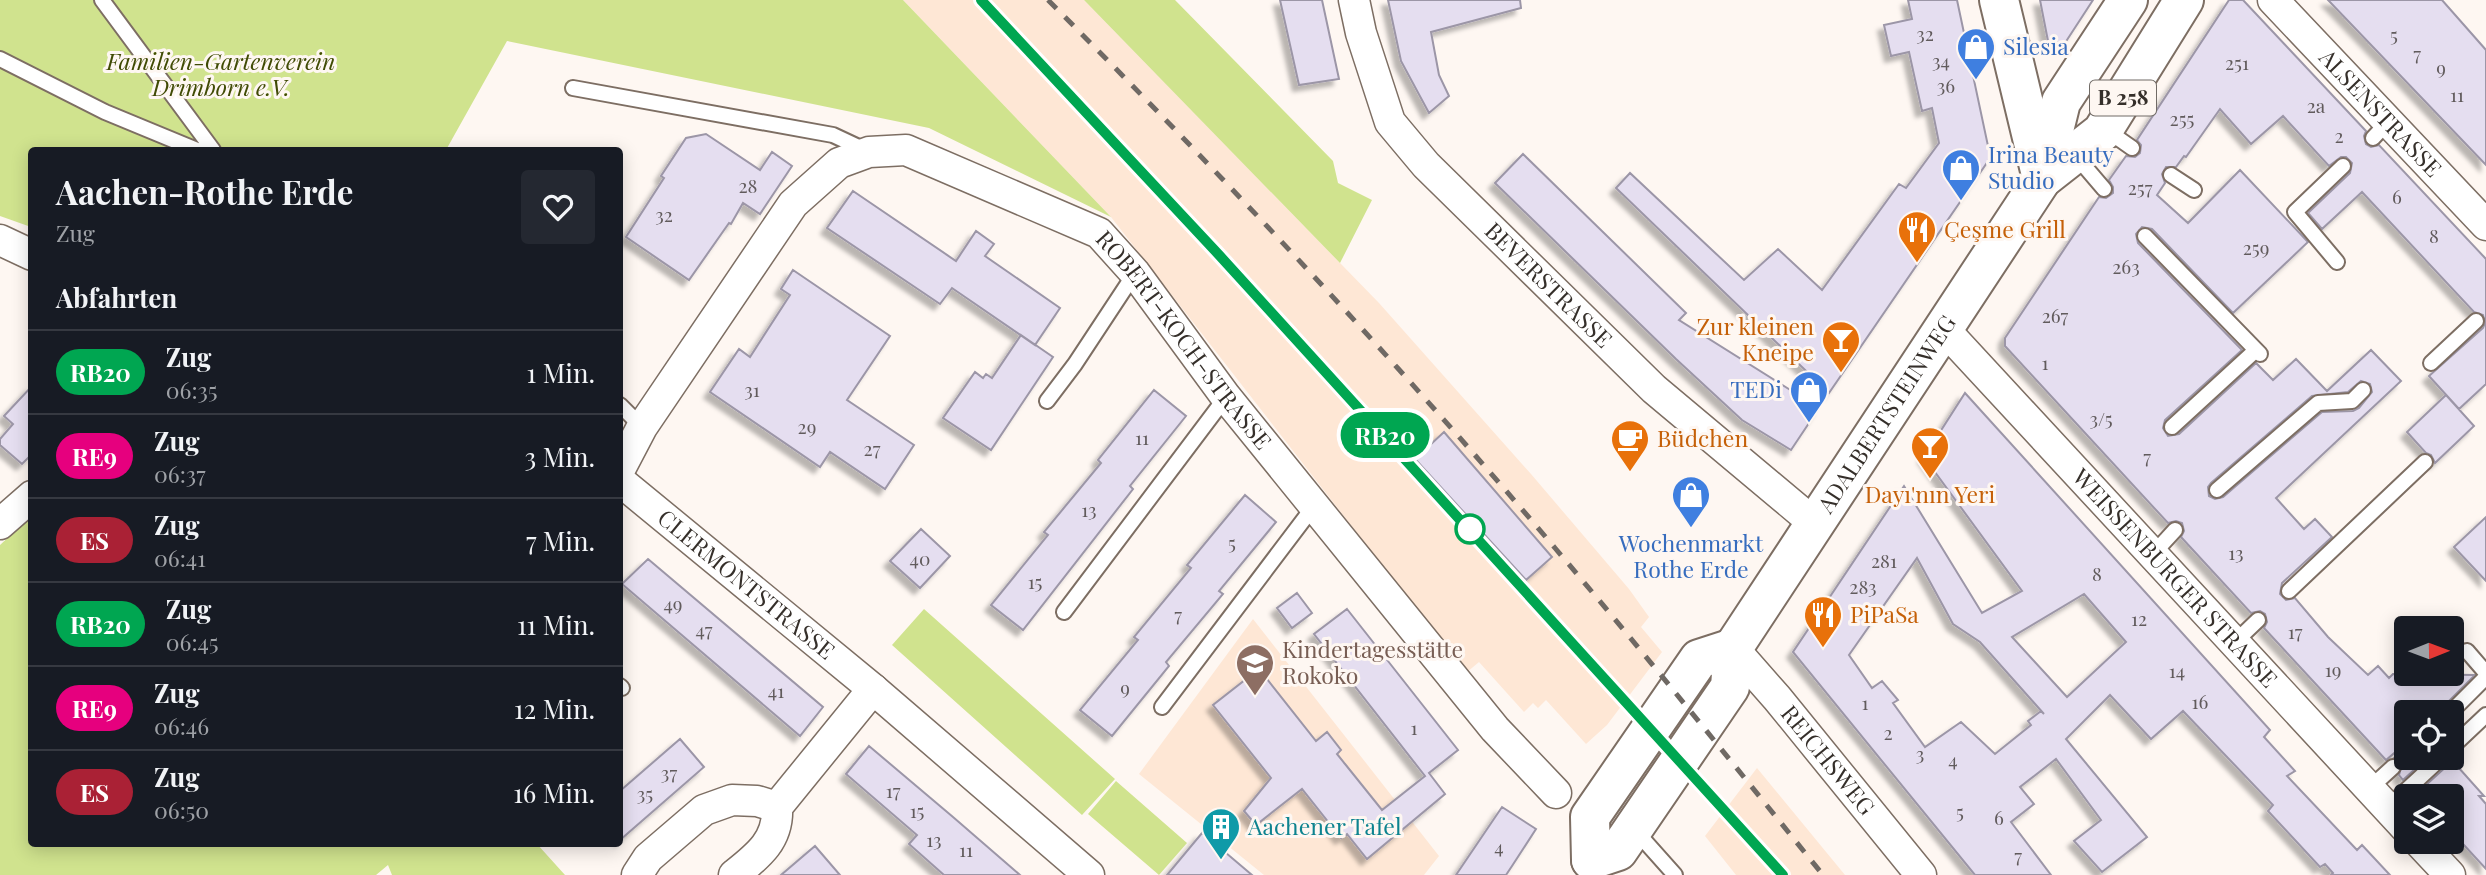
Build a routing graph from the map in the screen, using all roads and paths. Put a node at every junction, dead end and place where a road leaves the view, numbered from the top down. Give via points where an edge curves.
1 (102, 0) edge
2 (1354, 0) edge
3 (1999, 0) edge
4 (2129, 0) edge
5 (2184, 0) edge
6 (2273, 0) edge
7 (0, 59) edge
8 (573, 89) dead end
9 (190, 147) edge
10 (211, 147) edge
11 (869, 152) junction
12 (2074, 154) junction
13 (2343, 166) dead end
14 (2171, 175) dead end
15 (2042, 179) junction
16 (2104, 189) dead end
17 (2194, 190) dead end
18 (2486, 225) edge
19 (2145, 236) dead end
20 (0, 240) edge
21 (28, 253) edge
22 (2337, 262) dead end
23 (1135, 273) junction
24 (2476, 321) dead end
25 (1943, 328) junction
26 (2431, 363) dead end
27 (2363, 390) dead end
28 (1226, 397) junction
29 (1047, 401) dead end
30 (623, 408) edge
31 (642, 427) junction
32 (2172, 427) dead end
33 (2425, 461) dead end
34 (623, 463) edge
35 (623, 483) edge
36 (2217, 490) dead end
37 (28, 499) edge
38 (1314, 506) junction
39 (1814, 523) junction
40 (0, 524) edge
41 (2175, 530) dead end
42 (2153, 554) junction
43 (2289, 591) dead end
44 (1064, 612) dead end
45 (2258, 620) dead end
46 (2235, 642) junction
47 (1733, 648) junction
48 (2467, 651) dead end
49 (2486, 675) edge
50 (873, 689) junction
51 (2462, 700) edge
52 (1162, 706) dead end
53 (2486, 715) edge
54 (2464, 736) edge
55 (2393, 768) dead end
56 (2428, 770) edge
57 (1556, 793) dead end
58 (777, 807) junction
59 (2388, 808) edge
60 (1633, 828) junction
61 (2430, 854) edge
62 (1587, 867) edge
63 (637, 875) edge
64 (734, 875) edge
65 (1089, 875) edge
66 (1675, 875) edge
67 (1921, 875) edge
68 (2450, 875) edge

1 - 10 lane
2 - 39 street, BEVERSTRASSE via 1390,122 1426,165 1654,389
3 - 15 main road
4 - 15 main road, ADALBERTSTEINWEG / B 258 via 2061,102
5 - 12 main road, ADALBERTSTEINWEG / B 258 via 2118,138
6 - 18 street, ALSENSTRASSE via 2380,130
7 - 9 lane via 105,112
8 - 11 lane via 833,135
11 - 23 street, ROBERT-KOCH-STRASSE via 906,150 1099,233
11 - 31 street, ROBERT-KOCH-STRASSE via 839,163 793,204
12 - 15 main road, ADALBERTSTEINWEG / B 258
12 - 16 lane
13 - 22 lane via 2295,212
14 - 17 lane
15 - 25 main road, ADALBERTSTEINWEG / B 258
19 - 32 lane via 2258,352
20 - 21 street
23 - 28 street, ROBERT-KOCH-STRASSE
23 - 29 lane
24 - 26 lane
25 - 39 main road, ADALBERTSTEINWEG / B 258
25 - 42 street, WEISSENBURGER STRASSE
27 - 36 lane via 2352,401 2318,403
28 - 38 street, ROBERT-KOCH-STRASSE
28 - 44 lane
30 - 31 lane
31 - 34 street, ROBERT-KOCH-STRASSE
33 - 43 lane
35 - 50 street, CLERMONTSTRASSE
37 - 40 street
38 - 52 lane
38 - 57 street, ROBERT-KOCH-STRASSE via 1495,729
39 - 47 main road, ADALBERTSTEINWEG / B 258
41 - 42 lane
42 - 46 street, WEISSENBURGER STRASSE
45 - 46 lane
46 - 59 street, WEISSENBURGER STRASSE
47 - 60 main road, ADALBERTSTEINWEG / B 258 via 1730,687
47 - 62 main road, ADALBERTSTEINWEG / B 258 via 1699,659 1590,817
47 - 67 street, REICHSWEG
48 - 49 lane
49 - 51 lane
50 - 58 street
50 - 65 street, CLERMONTSTRASSE
53 - 54 lane
55 - 59 lane
56 - 59 lane
58 - 63 street via 732,800 704,810 648,858
58 - 64 street via 778,823 769,844
60 - 62 main road, ADALBERTSTEINWEG / B 258 via 1618,850
60 - 66 lane
61 - 68 street

